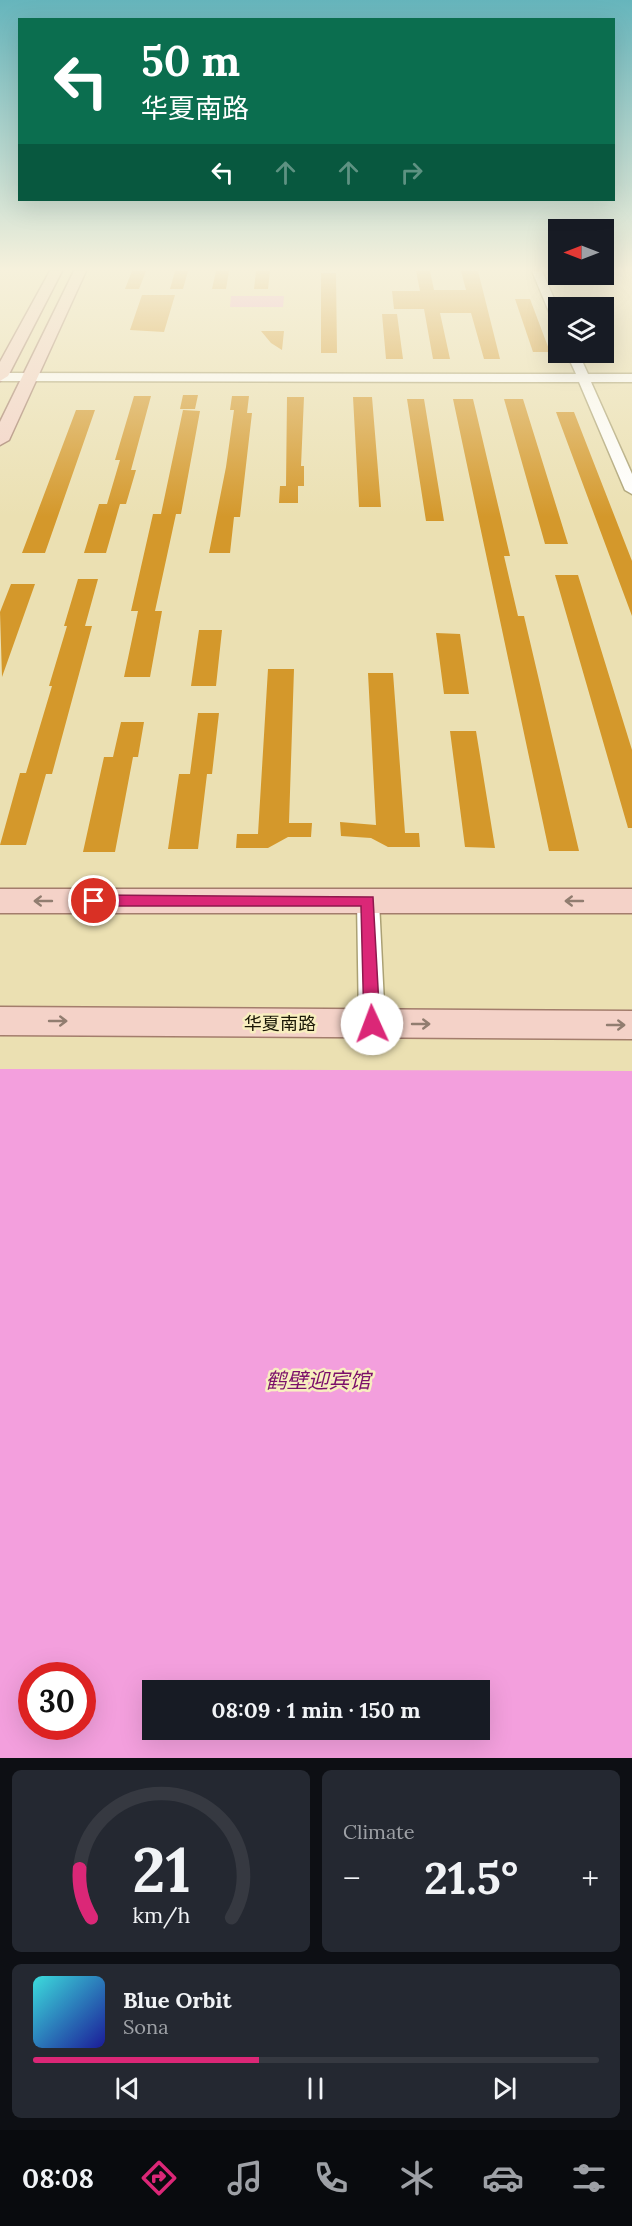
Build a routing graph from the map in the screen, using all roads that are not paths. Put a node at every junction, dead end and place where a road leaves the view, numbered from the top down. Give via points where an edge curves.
1 (13, 353) edge
2 (41, 353) edge
3 (580, 363) edge
4 (585, 363) edge
5 (632, 373) edge
6 (0, 378) edge
7 (632, 380) edge
8 (28, 381) junction
9 (592, 381) junction
10 (632, 387) edge
11 (0, 440) edge
12 (632, 466) edge
13 (632, 490) edge
14 (0, 901) edge
15 (368, 901) junction
16 (632, 901) edge
17 (0, 1021) edge
18 (372, 1024) junction
19 (632, 1025) edge

1 - 6 main road
2 - 8 main road
3 - 9 street
4 - 9 street
5 - 9 street
6 - 8 street
7 - 9 street
8 - 9 street
8 - 11 main road
9 - 10 street
9 - 12 street
9 - 13 street
15 -> 14 main road
16 -> 15 main road
15 - 18 street
17 -> 18 main road, 华夏南路
18 -> 19 main road, 华夏南路

